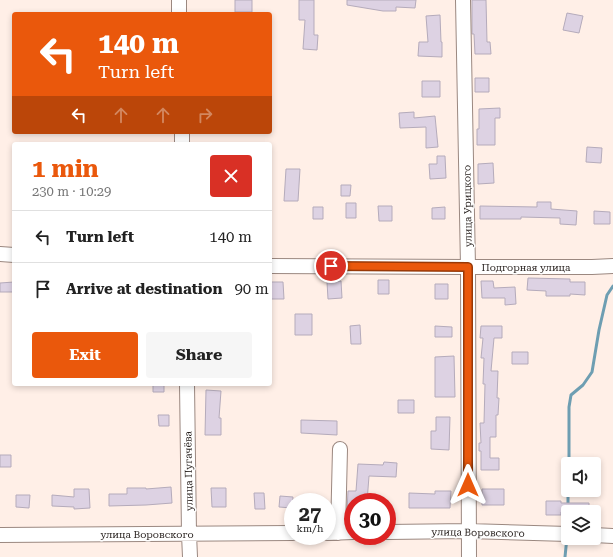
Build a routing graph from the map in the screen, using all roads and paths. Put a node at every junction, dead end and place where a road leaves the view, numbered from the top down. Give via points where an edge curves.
1 (179, 0) edge
2 (463, 0) edge
3 (179, 12) edge
4 (0, 254) edge
5 (12, 255) edge
6 (272, 266) edge
7 (613, 266) edge
8 (468, 267) junction
9 (187, 386) edge
10 (340, 449) dead end
11 (336, 497) edge
12 (468, 531) junction
13 (396, 532) edge
14 (284, 533) edge
15 (189, 534) junction
16 (561, 534) edge
17 (0, 535) edge
18 (601, 535) edge
19 (613, 536) edge
20 (190, 557) edge
21 (469, 557) edge

1 - 3 street
2 - 8 street, улица Урицкого
4 - 5 street
6 - 8 street, Подгорная улица
7 - 8 street, Подгорная улица
8 - 12 street, улица Урицкого
9 - 15 street, улица Пугачёва
10 - 11 street
12 - 13 street, улица Воровского
12 - 16 street, улица Воровского
12 - 21 street, улица Урицкого
14 - 15 street, улица Воровского
15 - 17 street, улица Воровского
15 - 20 street, улица Пугачёва
18 - 19 street

